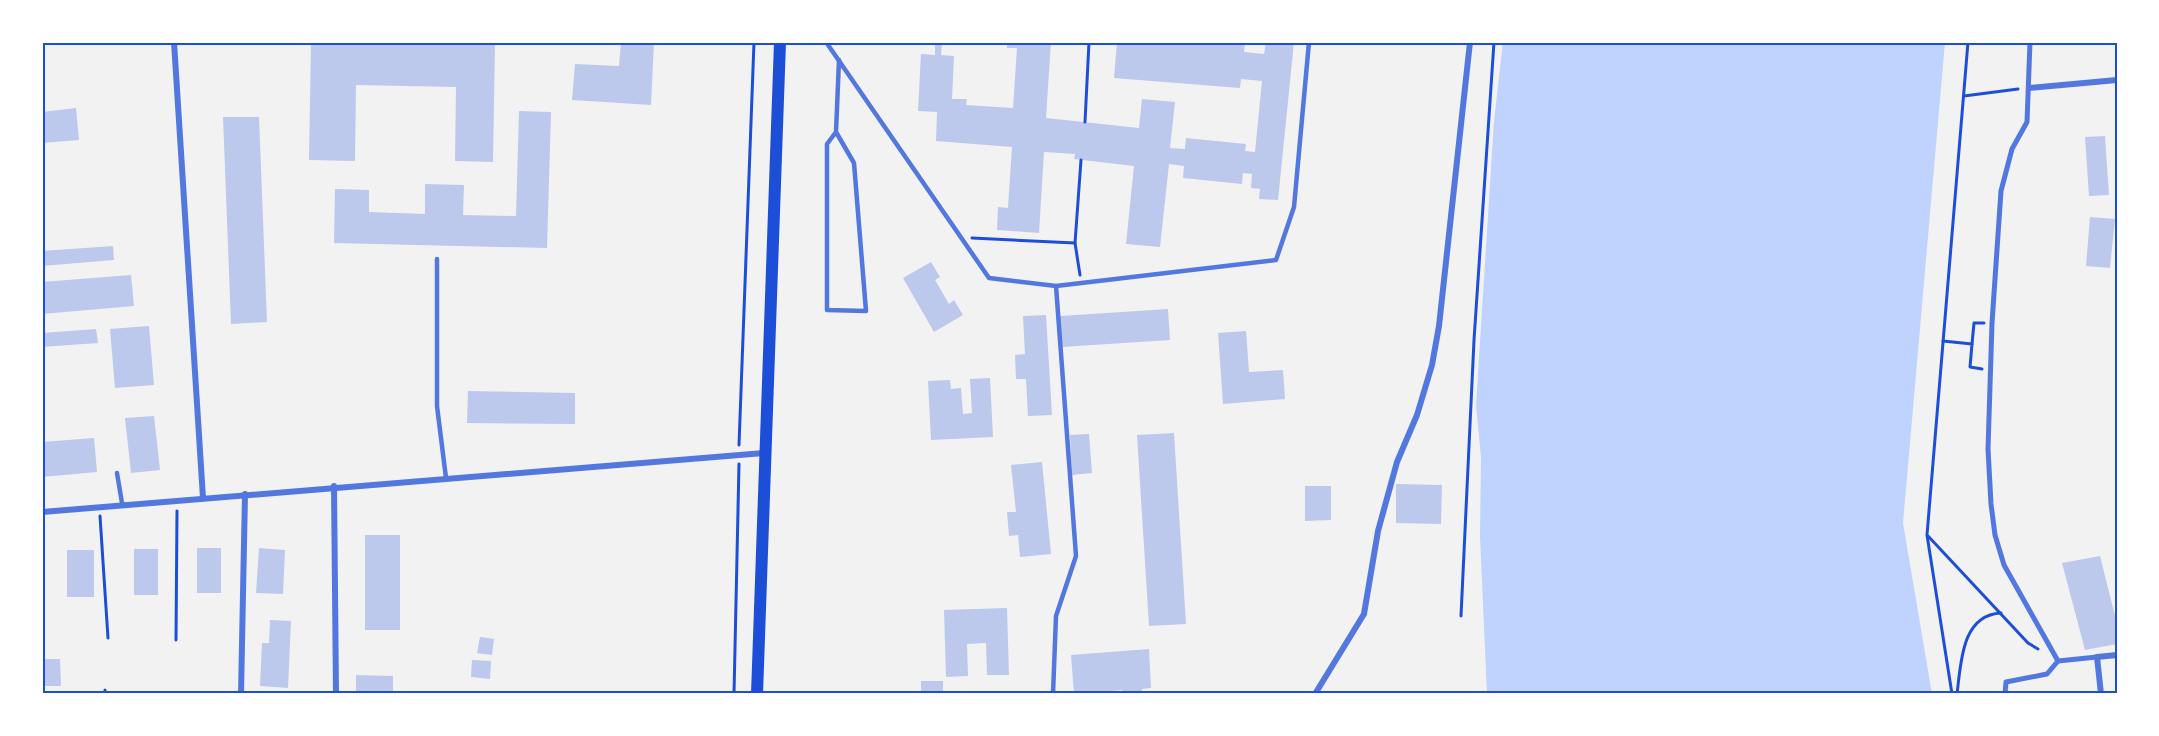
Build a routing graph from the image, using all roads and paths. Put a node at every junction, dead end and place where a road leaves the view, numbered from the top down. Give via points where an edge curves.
1 (174, 42) edge
2 (754, 42) edge
3 (780, 42) edge
4 (826, 42) edge
5 (1089, 42) edge
6 (1309, 42) edge
7 (1470, 42) edge
8 (1494, 42) edge
9 (1968, 42) edge
10 (2030, 42) edge
11 (839, 60) junction
12 (2117, 80) edge
13 (2029, 88) junction
14 (1964, 96) junction
15 (1085, 122) dead end
16 (836, 132) junction
17 (1081, 160) dead end
18 (959, 237) junction
19 (1075, 243) junction
20 (437, 259) dead end
21 (1081, 281) junction
22 (1056, 286) junction
23 (1974, 323) dead end
24 (1943, 341) junction
25 (1972, 344) junction
26 (1970, 367) dead end
27 (764, 453) junction
28 (739, 455) junction
29 (117, 473) dead end
30 (446, 478) junction
31 (334, 486) junction
32 (245, 494) junction
33 (203, 498) junction
34 (177, 500) junction
35 (122, 503) junction
36 (99, 505) junction
37 (42, 512) edge
38 (1927, 535) junction
39 (2001, 613) junction
40 (1461, 616) dead end
41 (108, 638) dead end
42 (176, 640) dead end
43 (2117, 655) edge
44 (2097, 657) junction
45 (2058, 661) junction
46 (241, 694) edge
47 (336, 694) edge
48 (734, 694) edge
49 (756, 694) edge
50 (1053, 694) edge
51 (1315, 694) edge
52 (1952, 694) edge
53 (1957, 694) edge
54 (2005, 694) edge
55 (2101, 694) edge

1 - 33 street
2 - 28 path
3 - 27 main road
4 - 11 lane
5 - 15 path
6 - 21 lane via 1294,207 1276,260
7 - 51 street via 1432,365 1383,510 1364,614
8 - 40 path
9 - 14 path
10 - 13 street
11 - 16 lane
11 - 18 lane
12 - 13 street
13 - 14 path
13 - 45 street via 2027,122 2012,149 2001,191 1992,323 1989,477 1995,535 2004,564
14 - 24 path
16 - 16 lane via 854,163 866,311 827,310 827,144
17 - 19 path
18 - 19 path
18 - 22 lane via 989,278
19 - 21 path
20 - 30 lane via 437,406
21 - 22 lane
22 - 50 lane via 1076,556 1056,616
23 - 25 path
24 - 25 path
24 - 38 path
25 - 26 path
27 - 28 street
27 - 49 main road
28 - 30 street
28 - 48 path
29 - 35 lane
30 - 31 street
31 - 32 street
31 - 47 street
32 - 33 street
32 - 46 street
33 - 34 street
34 - 35 street
34 - 42 path
35 - 36 street
36 - 37 street
36 - 41 path
38 - 39 path
38 - 52 path
39 - 45 path via 2028,642
39 - 53 path via 1987,615 1971,629
43 - 44 street
44 - 45 street
44 - 55 street
45 - 54 street via 2047,674 2006,682

